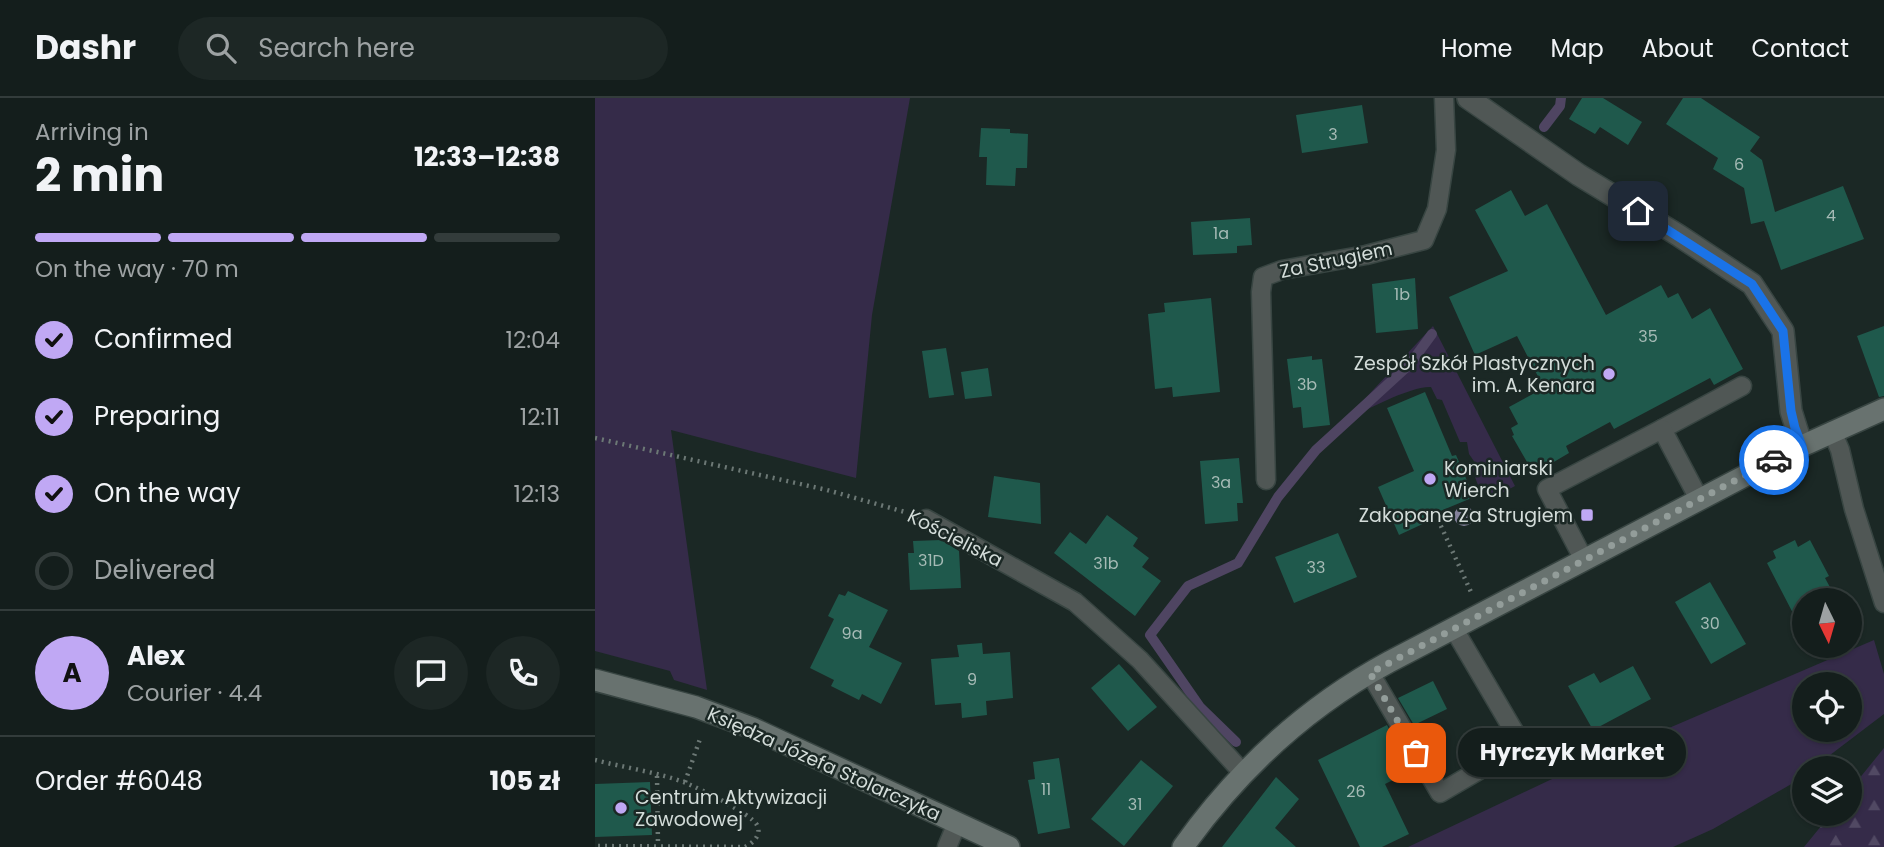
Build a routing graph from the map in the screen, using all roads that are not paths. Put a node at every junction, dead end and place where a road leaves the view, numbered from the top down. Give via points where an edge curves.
1 (1444, 98) edge
2 (1468, 98) edge
3 (1742, 386) dead end
4 (1884, 409) edge
5 (1662, 429) junction
6 (1832, 431) junction
7 (1802, 446) junction
8 (1266, 480) dead end
9 (1699, 499) junction
10 (926, 519) road end
11 (1584, 560) junction
12 (1884, 603) edge
13 (1454, 629) junction
14 (1370, 673) junction
15 (595, 680) edge
16 (1243, 773) junction
17 (957, 823) junction
18 (947, 847) edge
19 (1009, 847) edge
20 (1183, 847) edge

1 - 8 lane, Za Strugiem via 1445,150 1437,209 1424,240 1263,277
2 - 7 street via 1752,284 1783,331 1791,411
3 - 5 lane
4 - 6 main road
5 - 9 lane
5 - 11 lane via 1547,489
6 - 7 main road
6 - 12 lane
7 - 9 main road
9 - 11 main road
10 - 16 lane, Kościeliska via 1075,602 1140,660
11 - 13 main road
13 - 14 main road
13 - 14 lane via 1522,745 1440,793
14 - 16 main road via 1305,716
15 - 17 main road, Księdza Józefa Stolarczyka via 684,703 752,728
16 - 20 main road
17 - 18 lane
17 - 19 main road, Księdza Józefa Stolarczyka

